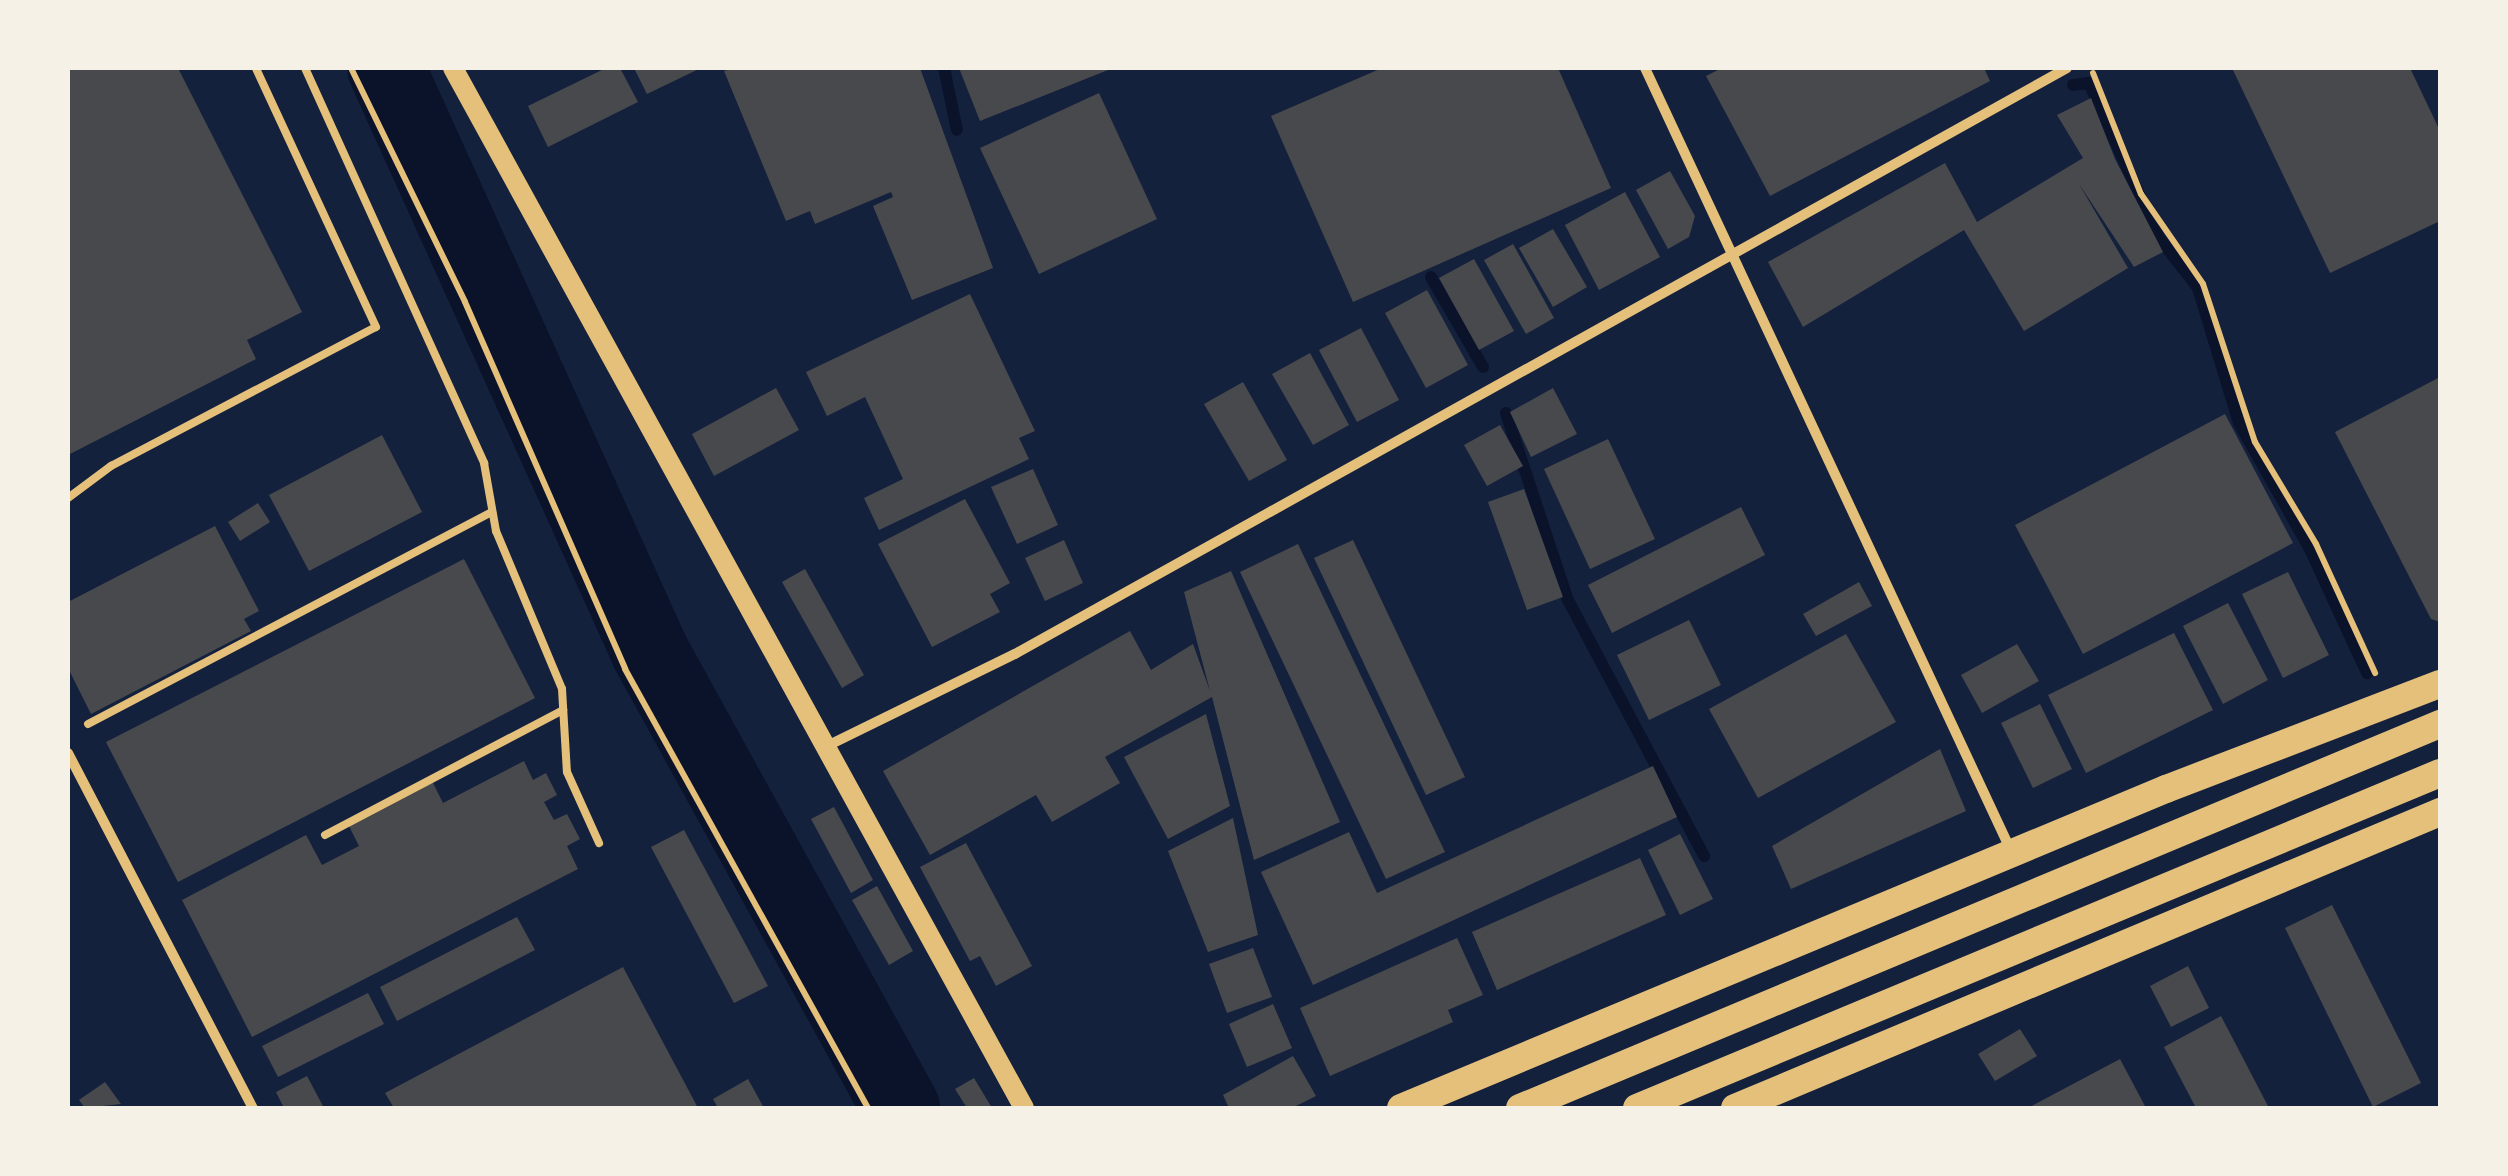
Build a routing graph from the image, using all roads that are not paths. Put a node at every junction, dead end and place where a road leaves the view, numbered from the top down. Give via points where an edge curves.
1 (256, 68) edge
2 (304, 68) edge
3 (453, 68) edge
4 (1645, 68) edge
5 (2067, 68) edge
6 (1731, 253) junction
7 (68, 498) edge
8 (492, 512) junction
9 (2440, 684) edge
10 (563, 710) junction
11 (88, 724) dead end
12 (2440, 724) edge
13 (826, 746) junction
14 (68, 753) edge
15 (2440, 773) edge
16 (2440, 812) edge
17 (325, 835) dead end
18 (599, 843) dead end
19 (2012, 854) junction
20 (1523, 1107) edge
21 (253, 1108) edge
22 (1024, 1108) edge
23 (1400, 1108) edge
24 (1637, 1108) edge
25 (1736, 1108) edge

1 - 7 lane via 376,327 111,466
2 - 8 lane via 477,448
3 - 13 main road
4 - 6 street
5 - 6 street
6 - 13 street via 1015,654
6 - 19 street
8 - 10 lane via 546,642
8 - 11 lane
9 - 19 highway
10 - 17 lane
10 - 18 lane via 567,772
12 - 20 highway
13 - 22 main road
14 - 21 street
15 - 24 highway
16 - 25 highway
19 - 23 highway

